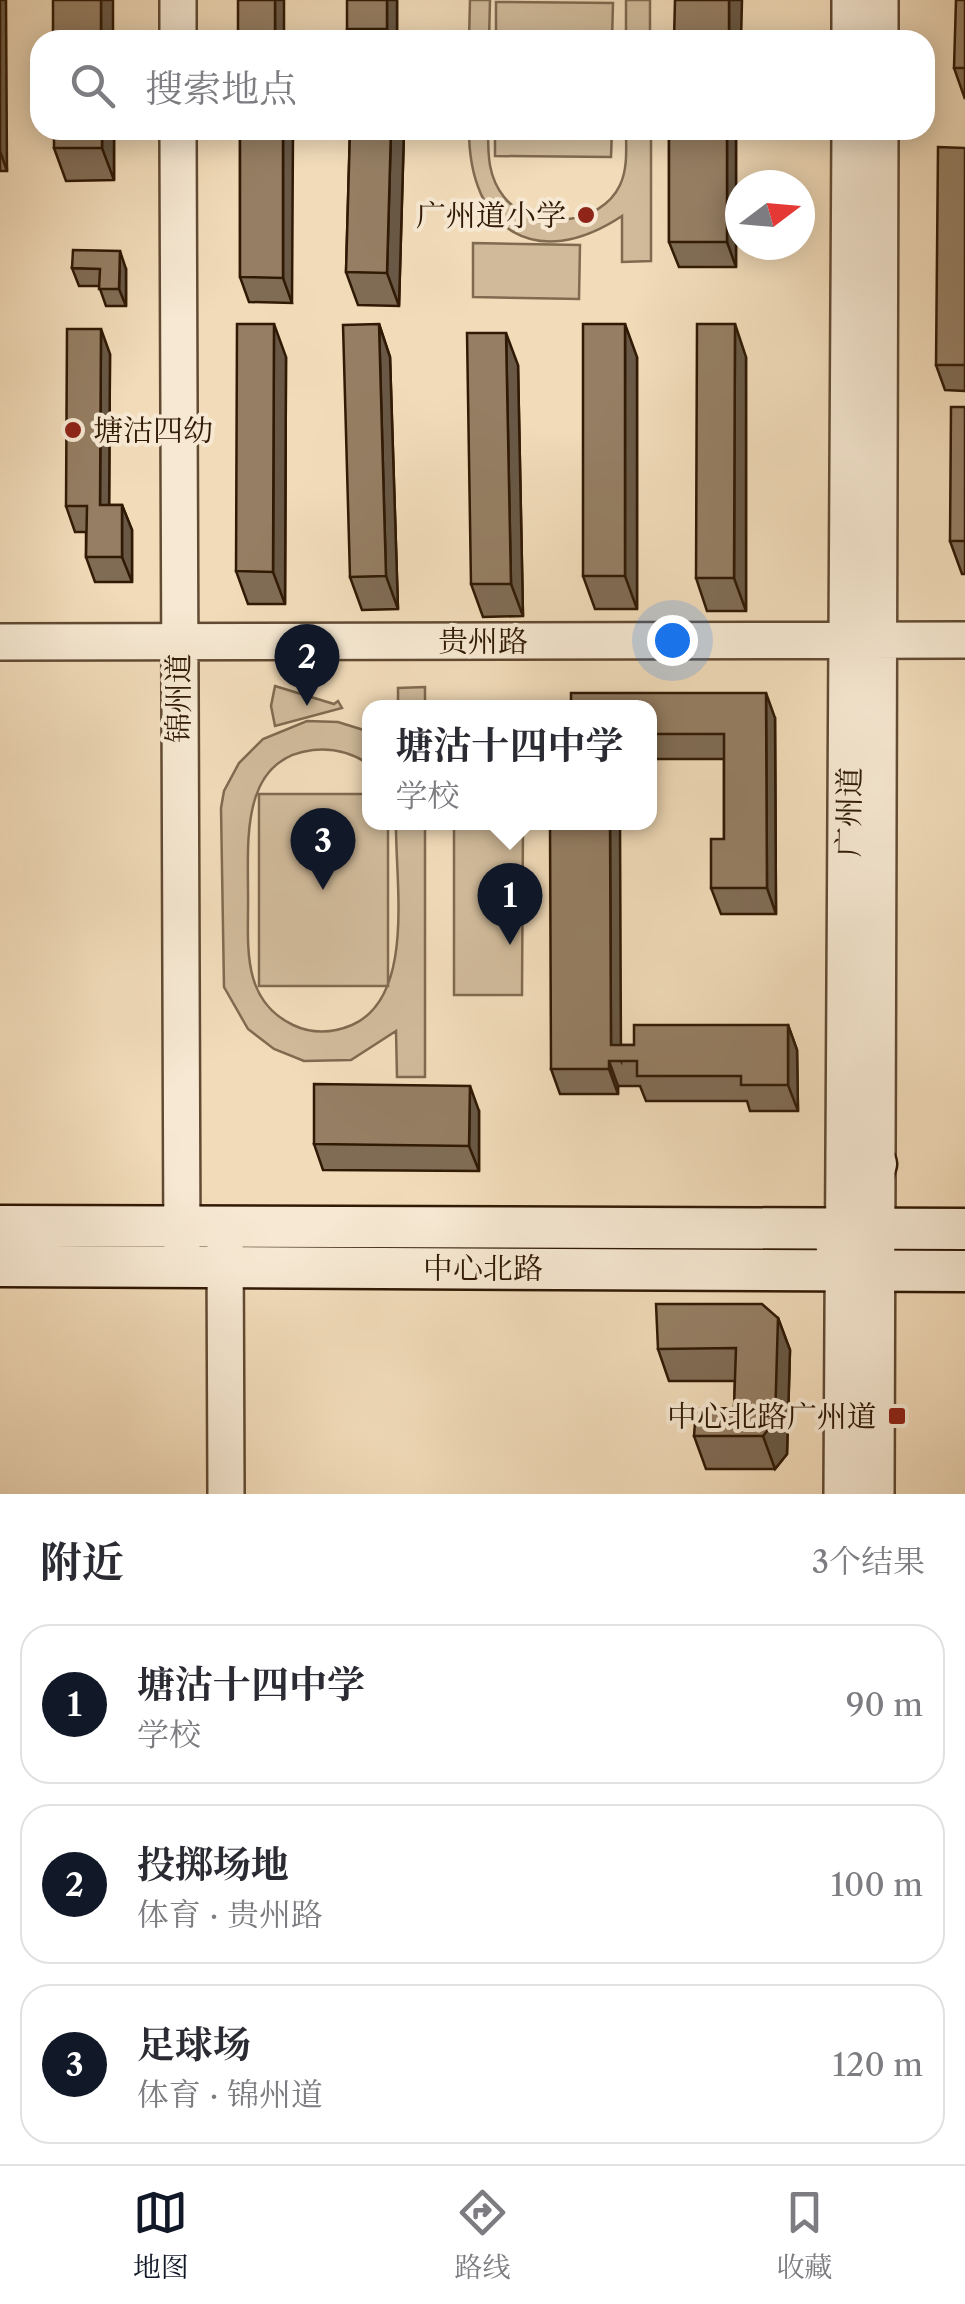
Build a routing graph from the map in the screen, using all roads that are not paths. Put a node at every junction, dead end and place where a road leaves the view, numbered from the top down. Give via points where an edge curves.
1 (178, 0) edge
2 (850, 0) edge
3 (880, 0) edge
4 (178, 30) edge
5 (850, 30) edge
6 (880, 30) edge
7 (178, 140) edge
8 (850, 140) edge
9 (880, 140) edge
10 (865, 639) junction
11 (965, 640) edge
12 (0, 642) edge
13 (178, 642) junction
14 (860, 1164) junction
15 (0, 1226) edge
16 (182, 1226) junction
17 (225, 1227) junction
18 (766, 1228) junction
19 (965, 1228) edge
20 (855, 1243) junction
21 (0, 1266) edge
22 (181, 1266) junction
23 (226, 1267) junction
24 (965, 1271) edge
25 (226, 1494) edge
26 (842, 1494) edge
27 (876, 1494) edge

1 - 4 street
2 - 5 street
3 - 6 street
7 - 13 street, 锦州道
8 - 10 street, 广州道
9 - 10 street, 广州道
10 - 11 street, 贵州路
10 - 13 street, 贵州路
10 - 14 street, 广州道
12 - 13 street, 贵州路
13 - 16 street, 锦州道
14 - 18 street via 822,1208
14 - 20 main road via 865,1202
15 - 16 main road, 中心北路
16 - 17 main road, 中心北路
16 - 22 street, 锦州道
17 - 18 main road, 中心北路
17 - 23 street
18 - 20 main road, 中心北路
19 - 20 main road, 中心北路
20 - 23 main road, 中心北路 via 768,1270
20 - 24 main road, 中心北路
20 - 26 street
20 - 27 street
21 - 22 main road, 中心北路
22 - 23 main road, 中心北路
23 - 25 street

